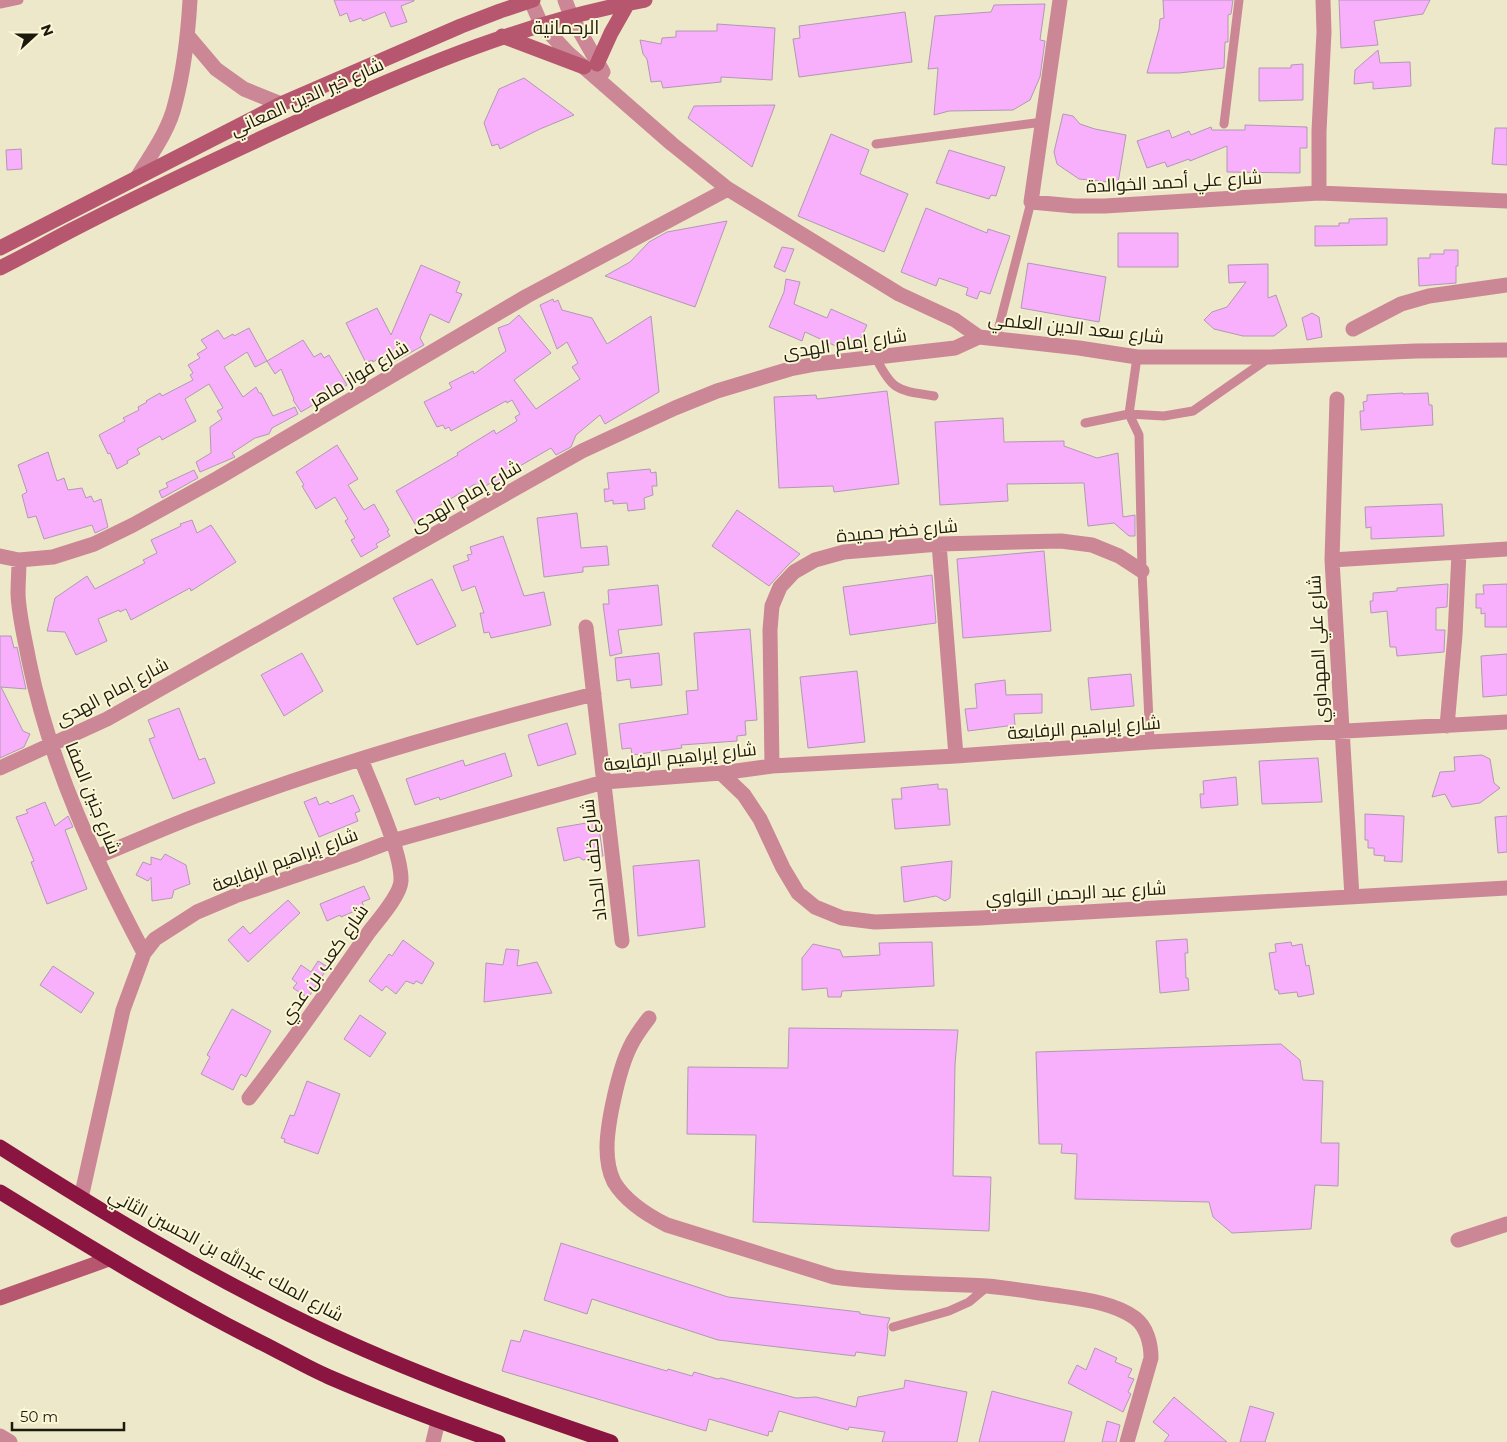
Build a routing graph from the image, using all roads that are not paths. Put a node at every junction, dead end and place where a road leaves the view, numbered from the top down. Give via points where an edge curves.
1 (20, 0) edge
2 (190, 0) edge
3 (532, 0) edge
4 (565, 0) edge
5 (645, 0) edge
6 (1060, 0) edge
7 (1239, 0) edge
8 (1323, 0) edge
9 (628, 3) junction
10 (0, 4) edge
11 (571, 16) junction
12 (541, 24) junction
13 (188, 36) junction
14 (502, 36) junction
15 (590, 65) junction
16 (281, 104) junction
17 (1043, 122) junction
18 (1224, 124) dead end
19 (876, 144) dead end
20 (138, 176) junction
21 (728, 189) junction
22 (1319, 193) junction
23 (1507, 201) edge
24 (1031, 202) junction
25 (0, 248) edge
26 (0, 268) edge
27 (1507, 285) edge
28 (1353, 329) dead end
29 (979, 336) junction
30 (996, 338) junction
31 (1507, 350) edge
32 (1137, 357) junction
33 (1270, 357) junction
34 (876, 358) junction
35 (934, 396) dead end
36 (1337, 399) dead end
37 (1128, 414) junction
38 (1085, 423) dead end
39 (939, 544) junction
40 (1507, 549) edge
41 (1459, 553) junction
42 (0, 556) edge
43 (19, 560) junction
44 (1332, 560) junction
45 (1142, 571) junction
46 (586, 627) dead end
47 (594, 694) junction
48 (1507, 722) edge
49 (1447, 726) junction
50 (1341, 731) junction
51 (1150, 742) junction
52 (51, 746) junction
53 (956, 756) junction
54 (361, 759) junction
55 (772, 766) junction
56 (0, 768) edge
57 (720, 772) junction
58 (604, 782) junction
59 (392, 841) junction
60 (96, 857) junction
61 (1507, 888) edge
62 (1352, 897) junction
63 (622, 941) dead end
64 (144, 953) junction
65 (649, 1018) dead end
66 (249, 1098) dead end
67 (0, 1147) edge
68 (0, 1192) edge
69 (81, 1198) junction
70 (1507, 1224) edge
71 (1458, 1240) dead end
72 (109, 1258) junction
73 (988, 1286) junction
74 (0, 1298) edge
75 (893, 1327) dead end
76 (438, 1421) junction
77 (0, 1436) edge
78 (10, 1442) edge
79 (433, 1442) edge
80 (498, 1442) edge
81 (611, 1442) edge
82 (1126, 1442) edge

1 - 10 lane
2 - 13 street
3 - 12 street, شارع سعد الدين العلمي
3 - 16 street, شارع خير الدين المعاني via 461,26
4 - 11 street
5 - 9 street, شارع خير الدين المعاني
6 - 17 street
7 - 18 lane
8 - 22 street
9 - 11 street, شارع خير الدين المعاني
9 - 15 street
11 - 12 street, شارع خير الدين المعاني
11 - 15 street
12 - 14 street, شارع خير الدين المعاني
12 - 15 street, شارع سعد الدين العلمي via 569,54
13 - 16 street via 216,68 244,89
13 - 20 street via 175,104 165,129
14 - 15 street
14 - 26 street, شارع خير الدين المعاني via 380,84 201,166
15 - 21 street, شارع سعد الدين العلمي via 624,101
16 - 20 street, شارع خير الدين المعاني
17 - 19 lane
17 - 24 street
20 - 25 street, شارع خير الدين المعاني
21 - 29 street, شارع سعد الدين العلمي via 899,294 955,320
21 - 43 street, شارع فواز ماهر via 527,296 132,525 94,544 53,558
22 - 23 street, شارع علي أحمد الخوالدة
22 - 24 street, شارع علي أحمد الخوالدة via 1105,206
24 - 30 lane
27 - 28 street via 1429,296 1401,304
29 - 30 street, شارع سعد الدين العلمي
29 - 34 street, شارع إمام الهدى via 955,348
30 - 32 street, شارع سعد الدين العلمي
31 - 33 street, شارع سعد الدين العلمي
32 - 33 street, شارع سعد الدين العلمي
32 - 37 lane
33 - 37 lane via 1193,411 1164,416
34 - 35 lane via 885,376 902,391
34 - 52 street, شارع إمام الهدى via 790,369 717,391 608,439 107,719
36 - 44 street, شارع علي المهداوي
37 - 38 lane
37 - 45 lane via 1140,435
39 - 45 street, شارع خضر حميدة via 1061,541 1092,545 1119,556
39 - 53 street
39 - 55 street, شارع خضر حميدة via 844,552 815,560 794,572 780,587 772,606 770,630
40 - 41 street
41 - 44 street
41 - 49 street
42 - 43 street, شارع فواز ماهر
43 - 52 street, شارع جنين الصفا via 21,617 34,685
44 - 50 street, شارع علي المهداوي
45 - 51 lane
46 - 47 street, شارع خلف الحداد
47 - 54 street via 484,721
47 - 58 street, شارع خلف الحداد
48 - 49 street, شارع إبراهيم الرفايعة
49 - 50 street, شارع إبراهيم الرفايعة
50 - 51 street, شارع إبراهيم الرفايعة
50 - 62 street, شارع علي المهداوي
51 - 53 street, شارع إبراهيم الرفايعة
52 - 56 street, شارع إمام الهدى
52 - 60 street, شارع جنين الصفا
53 - 55 street, شارع إبراهيم الرفايعة
54 - 59 street, شارع كعب بن عدي
54 - 60 street via 202,814
55 - 57 street, شارع إبراهيم الرفايعة
57 - 58 street, شارع إبراهيم الرفايعة
57 - 62 street, شارع عبد الرحمن النواوي via 744,795 760,819 798,893 815,907 842,918 875,922 980,918
58 - 59 street, شارع إبراهيم الرفايعة
58 - 63 street, شارع خلف الحداد
59 - 64 street, شارع إبراهيم الرفايعة via 198,912 155,939
59 - 66 street, شارع كعب بن عدي via 401,873 397,892 311,1016
60 - 64 street, شارع جنين الصفا
61 - 62 street, شارع عبد الرحمن النواوي
64 - 69 street, شارع إبراهيم الرفايعة via 123,1010
65 - 73 street via 629,1048 619,1080 607,1149 614,1181 627,1199 648,1216 667,1225 834,1277
67 - 69 highway, شارع الملك عبدالله بن الحسين الثاني
68 - 72 highway
69 - 81 highway, شارع الملك عبدالله بن الحسين الثاني via 136,1232 316,1327 520,1411
70 - 71 street
72 - 74 street
72 - 76 highway via 189,1305 328,1376
73 - 75 lane via 970,1302 950,1311
73 - 82 street via 1077,1298 1136,1318 1151,1345 1151,1358
76 - 79 street
76 - 80 highway
77 - 78 street

